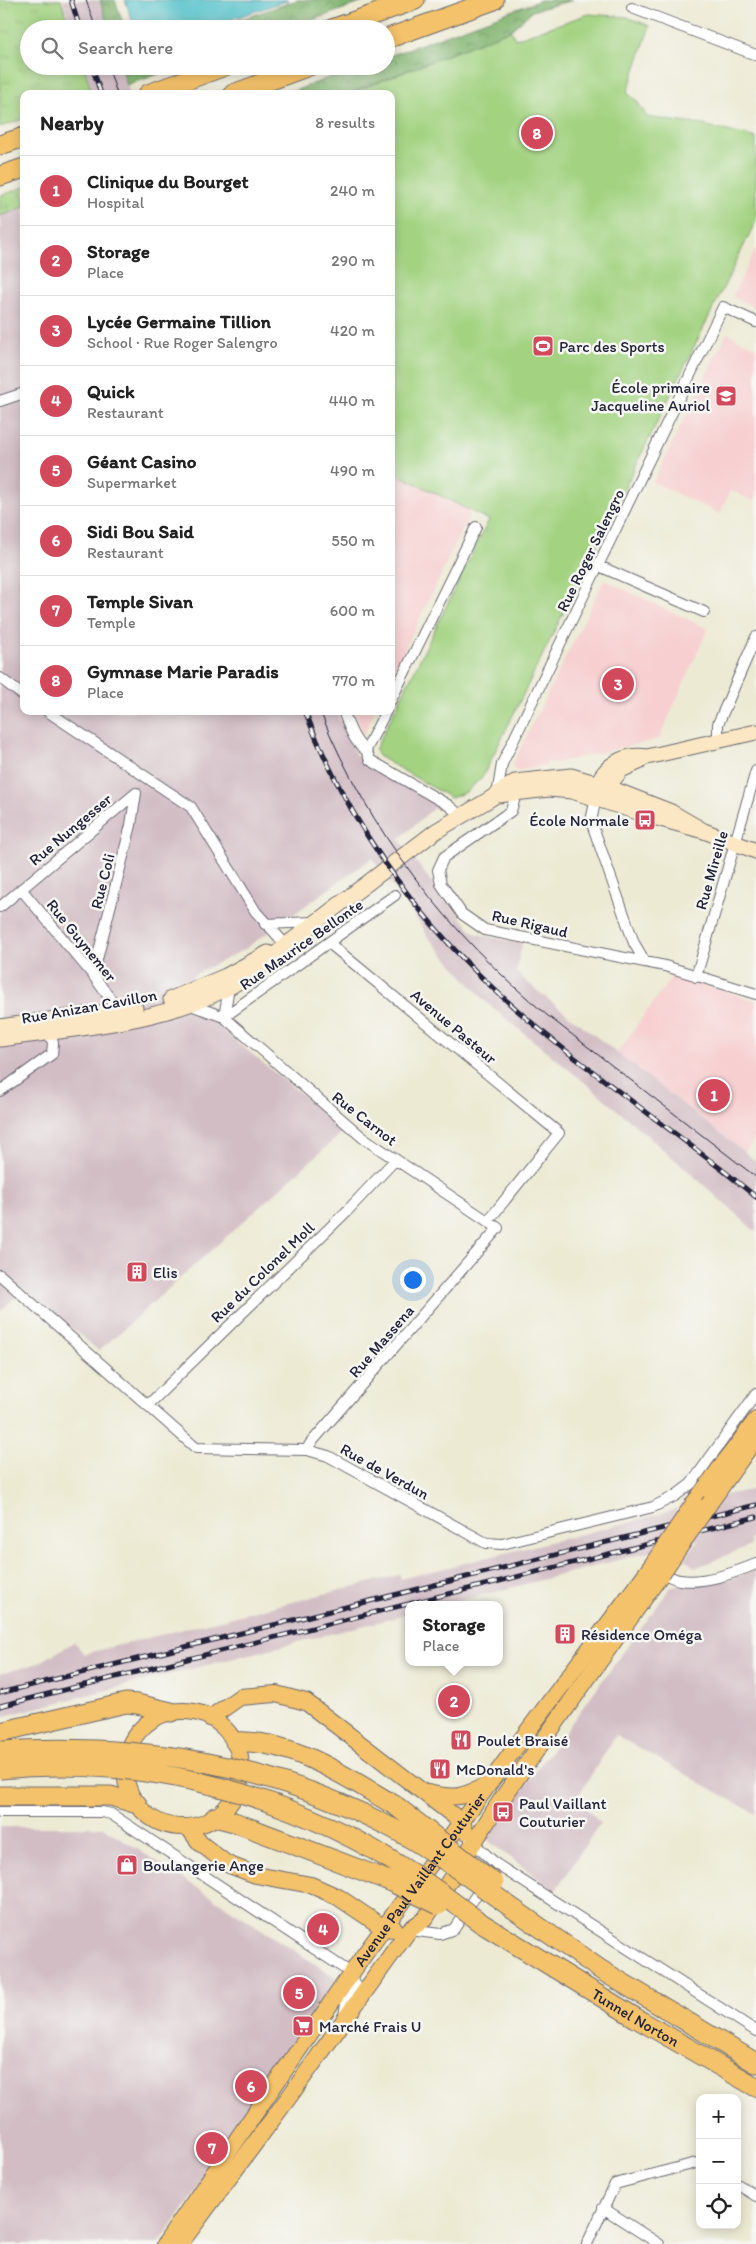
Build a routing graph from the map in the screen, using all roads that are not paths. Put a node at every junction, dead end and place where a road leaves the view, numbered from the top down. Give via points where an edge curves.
1 (415, 0) edge
2 (494, 0) edge
3 (632, 8) dead end
4 (358, 20) edge
5 (395, 36) edge
6 (756, 55) edge
7 (200, 75) edge
8 (285, 75) edge
9 (157, 90) edge
10 (244, 90) edge
11 (20, 138) edge
12 (0, 146) edge
13 (20, 169) edge
14 (0, 176) edge
15 (756, 322) edge
16 (20, 394) edge
17 (0, 401) edge
18 (476, 527) dead end
19 (599, 566) junction
20 (704, 612) dead end
21 (756, 637) edge
22 (2, 681) edge
23 (395, 692) edge
24 (20, 693) edge
25 (53, 715) edge
26 (345, 715) edge
27 (384, 715) edge
28 (756, 732) edge
29 (718, 741) junction
30 (366, 750) junction
31 (756, 771) edge
32 (599, 792) junction
33 (136, 793) joint
34 (516, 794) junction
35 (497, 795) junction
36 (460, 815) junction
37 (734, 842) junction
38 (756, 851) edge
39 (21, 889) junction
40 (396, 895) dead end
41 (0, 907) edge
42 (318, 922) junction
43 (266, 924) junction
44 (329, 943) junction
45 (286, 946) junction
46 (645, 962) junction
47 (93, 975) junction
48 (696, 977) junction
49 (229, 987) junction
50 (756, 994) edge
51 (188, 1004) junction
52 (119, 1011) junction
53 (224, 1018) junction
54 (0, 1027) edge
55 (49, 1032) junction
56 (0, 1039) edge
57 (0, 1091) edge
58 (395, 1160) junction
59 (488, 1221) junction
60 (498, 1228) joint
61 (0, 1275) edge
62 (756, 1394) edge
63 (148, 1405) junction
64 (756, 1420) edge
65 (756, 1438) edge
66 (307, 1450) junction
67 (756, 1564) edge
68 (656, 1570) junction
69 (171, 1712) junction
70 (210, 1718) junction
71 (0, 1732) edge
72 (234, 1742) junction
73 (0, 1751) edge
74 (0, 1769) edge
75 (490, 1784) junction
76 (422, 1792) junction
77 (0, 1796) edge
78 (137, 1804) junction
79 (0, 1812) edge
80 (214, 1818) junction
81 (188, 1827) junction
82 (467, 1834) junction
83 (496, 1864) junction
84 (515, 1910) junction
85 (481, 1923) junction
86 (384, 1928) junction
87 (409, 1930) junction
88 (351, 1973) junction
89 (344, 2018) junction
90 (756, 2031) edge
91 (756, 2063) edge
92 (756, 2087) edge
93 (696, 2163) edge
94 (741, 2187) edge
95 (756, 2196) edge
96 (603, 2208) junction
97 (165, 2244) edge
98 (180, 2244) edge
99 (587, 2244) edge
100 (659, 2244) edge

1 - 4 highway
2 - 5 highway
3 - 6 street
7 - 9 highway
8 - 10 highway
11 - 12 highway
13 - 14 highway
15 - 19 street, Rue Roger Salengro via 723,307
16 - 17 street
18 - 23 street
19 - 20 street
19 - 35 street, Rue Roger Salengro via 502,764
21 - 29 street via 718,724
22 - 24 street
25 - 43 street via 191,807
26 - 30 street via 356,740
27 - 30 street
28 - 29 main road
29 - 32 main road via 616,761 601,777
30 - 36 street via 370,760
31 - 37 street, Rue Mireille
32 - 34 main road, Rue Anizan Cavillon via 556,790
32 - 35 main road, Rue Anizan Cavillon via 571,776 515,782
32 - 37 main road via 650,816
32 - 46 street via 591,821 634,943
33 - 39 street, Rue Nungesser
33 - 47 street, Rue Coli
34 - 35 main road, Rue Anizan Cavillon
34 - 46 street, Rue Rigaud via 510,811 439,863 441,884 462,914 485,930
35 - 36 main road, Rue Anizan Cavillon
36 - 42 main road, Rue Anizan Cavillon
37 - 38 main road
37 - 48 street, Rue Mireille
39 - 41 street, Rue Nungesser
39 - 47 street, Rue Guynemer
40 - 44 street, Rue Maurice Bellonte
42 - 43 street
42 - 45 main road, Rue Anizan Cavillon
43 - 45 street
44 - 53 street, Rue Maurice Bellonte
44 - 59 street, Avenue Pasteur via 559,1133
45 - 49 main road, Rue Anizan Cavillon via 263,966
45 - 52 main road, Rue Anizan Cavillon via 261,955 226,976 183,995
46 - 48 street, Rue Rigaud
47 - 52 street, Rue Guynemer
48 - 50 street, Rue Rigaud
49 - 51 main road, Rue Anizan Cavillon
49 - 53 street
51 - 53 street, Rue Carnot
51 - 55 main road, Rue Anizan Cavillon via 114,1022
52 - 54 main road, Rue Anizan Cavillon
53 - 58 street, Rue Carnot via 362,1137
55 - 56 main road, Rue Anizan Cavillon
55 - 57 street via 54,1043 52,1054
58 - 59 street, Rue Carnot
58 - 63 street, Rue du Colonel Moll
59 - 60 street, Rue Carnot
60 - 66 street, Rue Massena
61 - 63 street, Rue de Verdun
62 - 66 street, Rue de Verdun via 690,1484 675,1496 653,1507 502,1544 486,1543 472,1537 328,1456
63 - 66 street, Rue de Verdun via 196,1448
64 - 68 main road, bridge via 694,1503
65 - 68 main road, bridge
67 - 68 street via 696,1580 678,1580
68 - 75 main road, Avenue Paul Vaillant Couturier
68 - 82 main road, Avenue Paul Vaillant Couturier via 542,1739
69 - 70 main road via 191,1712
69 - 71 highway via 126,1703
69 - 78 main road via 142,1728 126,1756 125,1773
70 - 72 main road via 228,1732
70 - 76 main road via 240,1697 276,1694 306,1702
72 - 80 main road via 240,1758 241,1775 236,1792
72 - 84 highway, bridge via 250,1741 288,1750 328,1766 396,1806 492,1879
73 - 84 highway, bridge via 98,1748 193,1759 238,1768 332,1801 392,1828
74 - 85 highway, bridge via 62,1766 146,1771 243,1792 319,1823 383,1856
75 - 76 main road via 465,1796 451,1798
75 - 82 main road, Avenue Paul Vaillant Couturier
76 - 82 main road
77 - 78 highway via 111,1796
78 - 81 main road via 151,1817 168,1825
79 - 88 street via 111,1814
80 - 81 main road
80 - 85 highway, bridge via 234,1822 363,1870 420,1894 458,1916
81 - 86 main road via 200,1843 227,1864 256,1875 311,1884 338,1897
82 - 83 street
82 - 86 main road, Avenue Paul Vaillant Couturier
82 - 87 main road, Avenue Paul Vaillant Couturier via 447,1885 425,1919
83 - 87 street via 454,1929 440,1934
83 - 90 street
84 - 91 highway via 601,1970
85 - 92 highway, Tunnel Norton
86 - 87 main road
86 - 88 main road, Avenue Paul Vaillant Couturier
87 - 89 main road, Avenue Paul Vaillant Couturier
88 - 89 street, Avenue Paul Vaillant Couturier via 356,1986 347,1997
88 - 97 main road, Avenue Paul Vaillant Couturier
89 - 98 main road, Avenue Paul Vaillant Couturier
93 - 96 street via 615,2184
94 - 95 street
96 - 99 street
96 - 100 street

